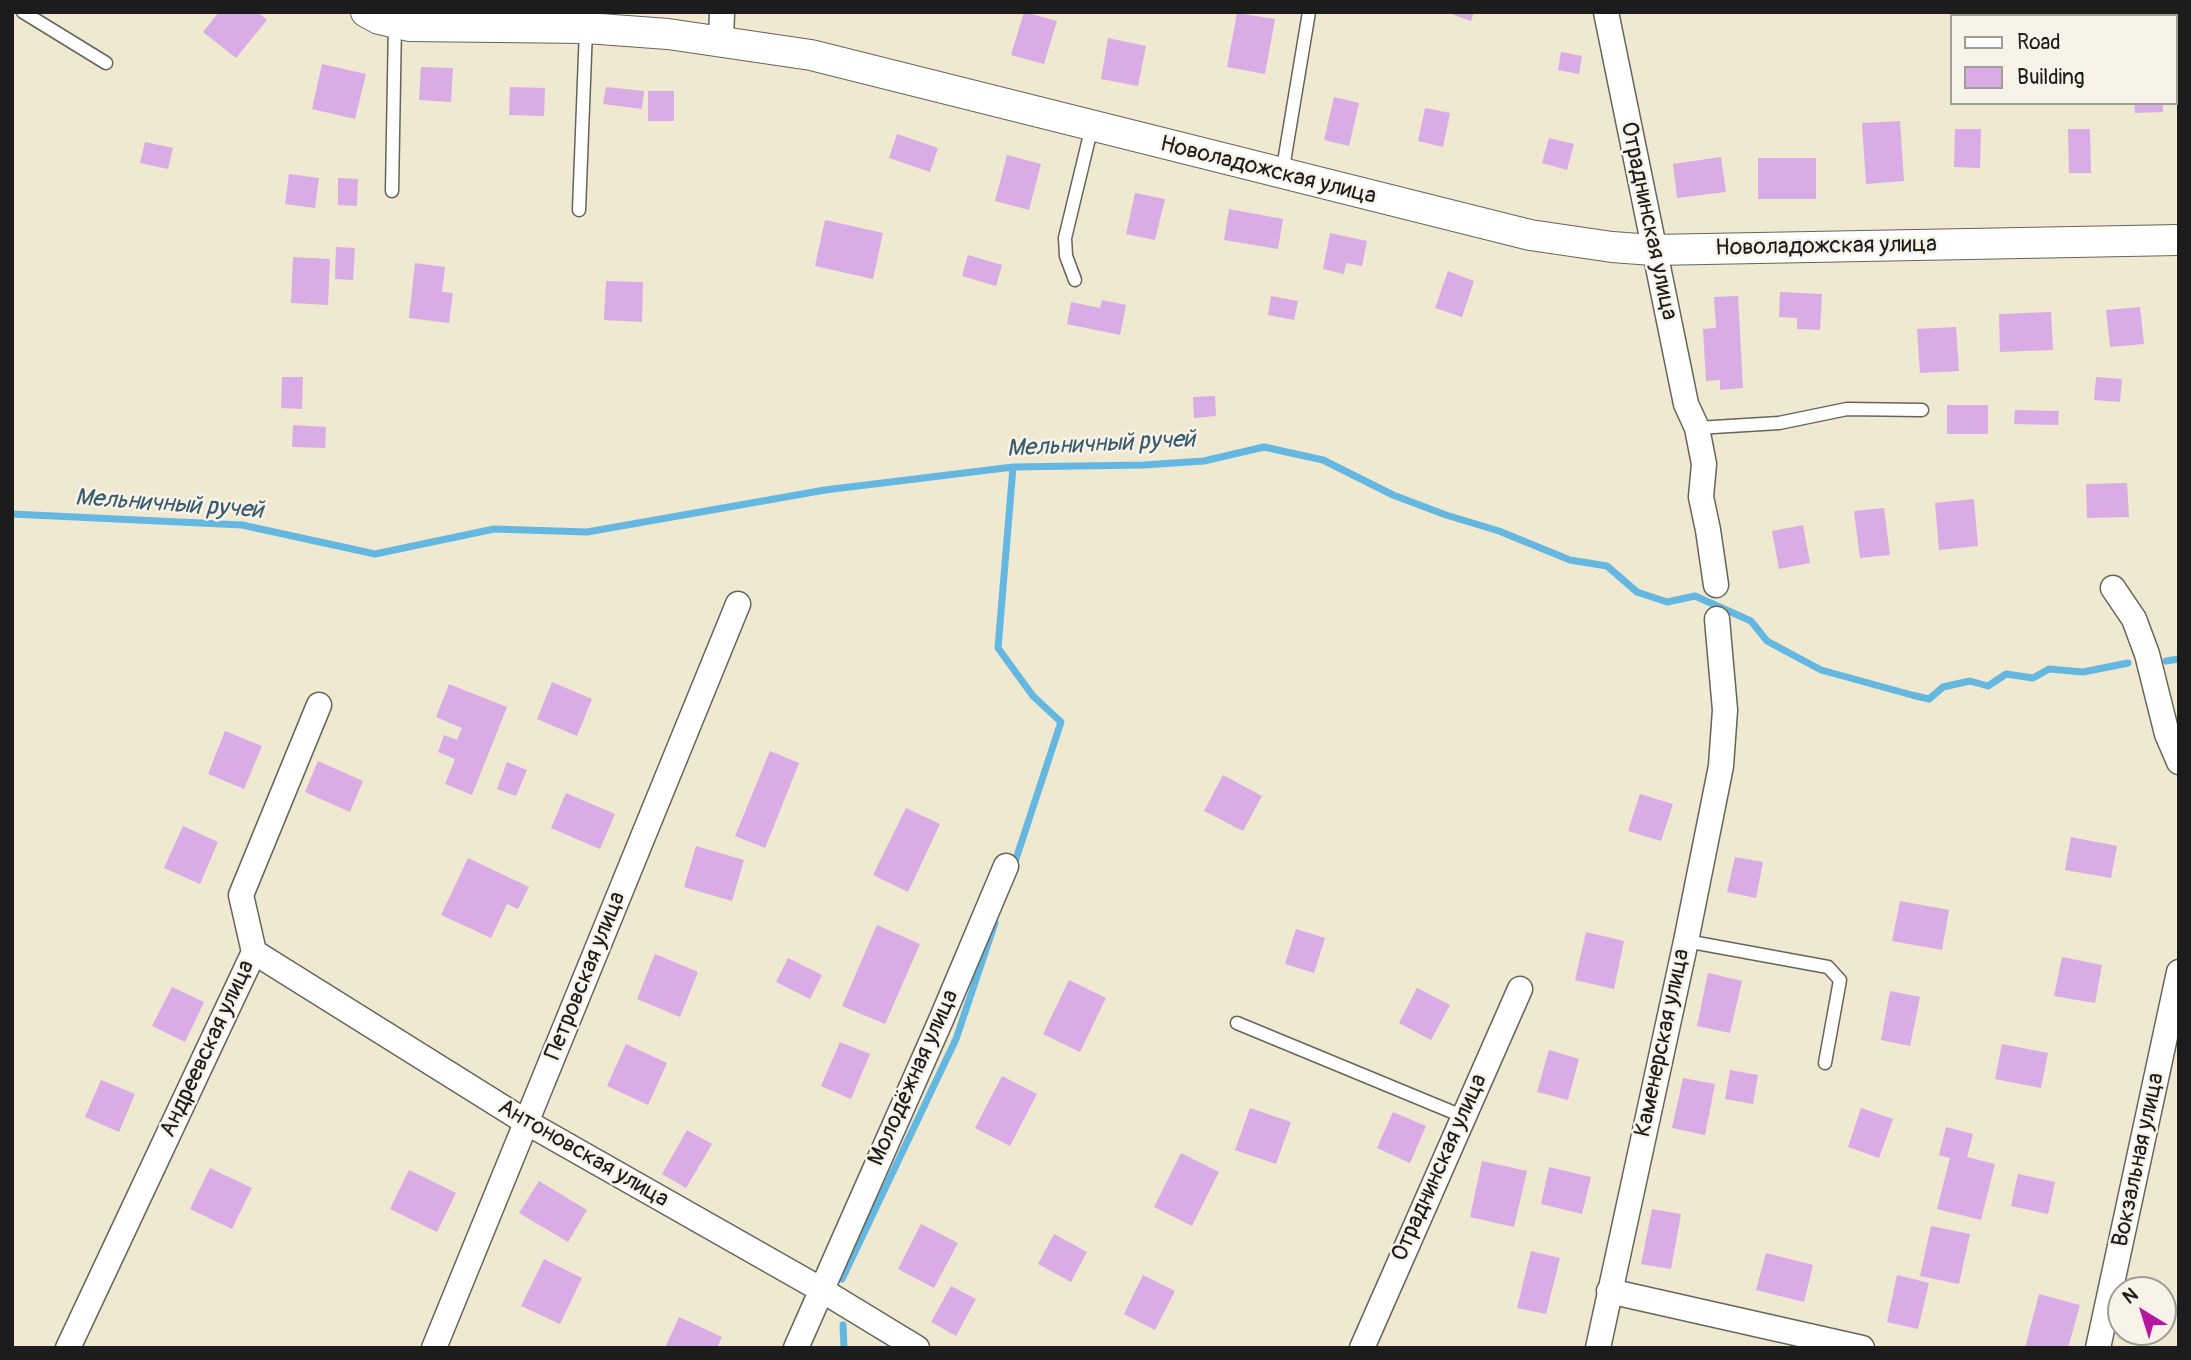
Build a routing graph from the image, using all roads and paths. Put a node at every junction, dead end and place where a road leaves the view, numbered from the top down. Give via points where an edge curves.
1 (23, 12) edge
2 (366, 12) edge
3 (1309, 12) edge
4 (1606, 12) edge
5 (395, 23) junction
6 (722, 26) edge
7 (586, 29) junction
8 (106, 63) dead end
9 (1092, 126) junction
10 (1282, 174) junction
11 (392, 191) dead end
12 (579, 210) dead end
13 (2179, 240) edge
14 (1653, 250) junction
15 (1075, 280) dead end
16 (1922, 410) dead end
17 (1697, 428) junction
18 (1716, 584) dead end
19 (2113, 588) dead end
20 (738, 604) dead end
21 (1717, 619) dead end
22 (319, 705) dead end
23 (2179, 762) edge
24 (1006, 866) dead end
25 (1686, 941) junction
26 (254, 952) junction
27 (2179, 972) edge
28 (1520, 989) dead end
29 (1237, 1023) dead end
30 (1825, 1063) dead end
31 (1462, 1116) junction
32 (526, 1122) junction
33 (820, 1289) junction
34 (1609, 1291) junction
35 (68, 1348) edge
36 (434, 1348) edge
37 (796, 1348) edge
38 (917, 1348) edge
39 (1362, 1348) edge
40 (1598, 1348) edge
41 (1862, 1348) edge
42 (2098, 1348) edge

1 - 8 lane
2 - 5 street, Новоладожская улица
3 - 10 lane
4 - 14 street, Отраднинская улица
5 - 7 street, Новоладожская улица via 441,28
5 - 11 lane
6 - 7 street, Новоладожская улица
6 - 9 street, Новоладожская улица via 811,55
7 - 12 lane
9 - 10 street, Новоладожская улица
9 - 15 lane via 1065,238
10 - 14 street, Новоладожская улица via 1530,235
13 - 14 street, Новоладожская улица
14 - 17 street, Отраднинская улица via 1686,404
16 - 17 lane via 1847,409 1779,423
17 - 18 street, Отраднинская улица via 1704,464 1701,497
19 - 23 street via 2134,619
20 - 32 street, Петровская улица
21 - 25 street, Каменерская улица via 1725,710 1721,766
22 - 26 street, Андреевская улица via 241,895
24 - 33 street, Молодёжная улица
25 - 30 lane via 1828,967 1840,980
25 - 34 street, Каменерская улица
26 - 32 street, Антоновская улица
26 - 35 street, Андреевская улица
27 - 42 street, Вокзальная улица
28 - 31 street, Отраднинская улица
29 - 31 lane
31 - 39 street, Отраднинская улица
32 - 33 street, Антоновская улица
32 - 36 street, Петровская улица
33 - 37 street, Молодёжная улица
33 - 38 street, Антоновская улица
34 - 40 street, Каменерская улица
34 - 41 street

